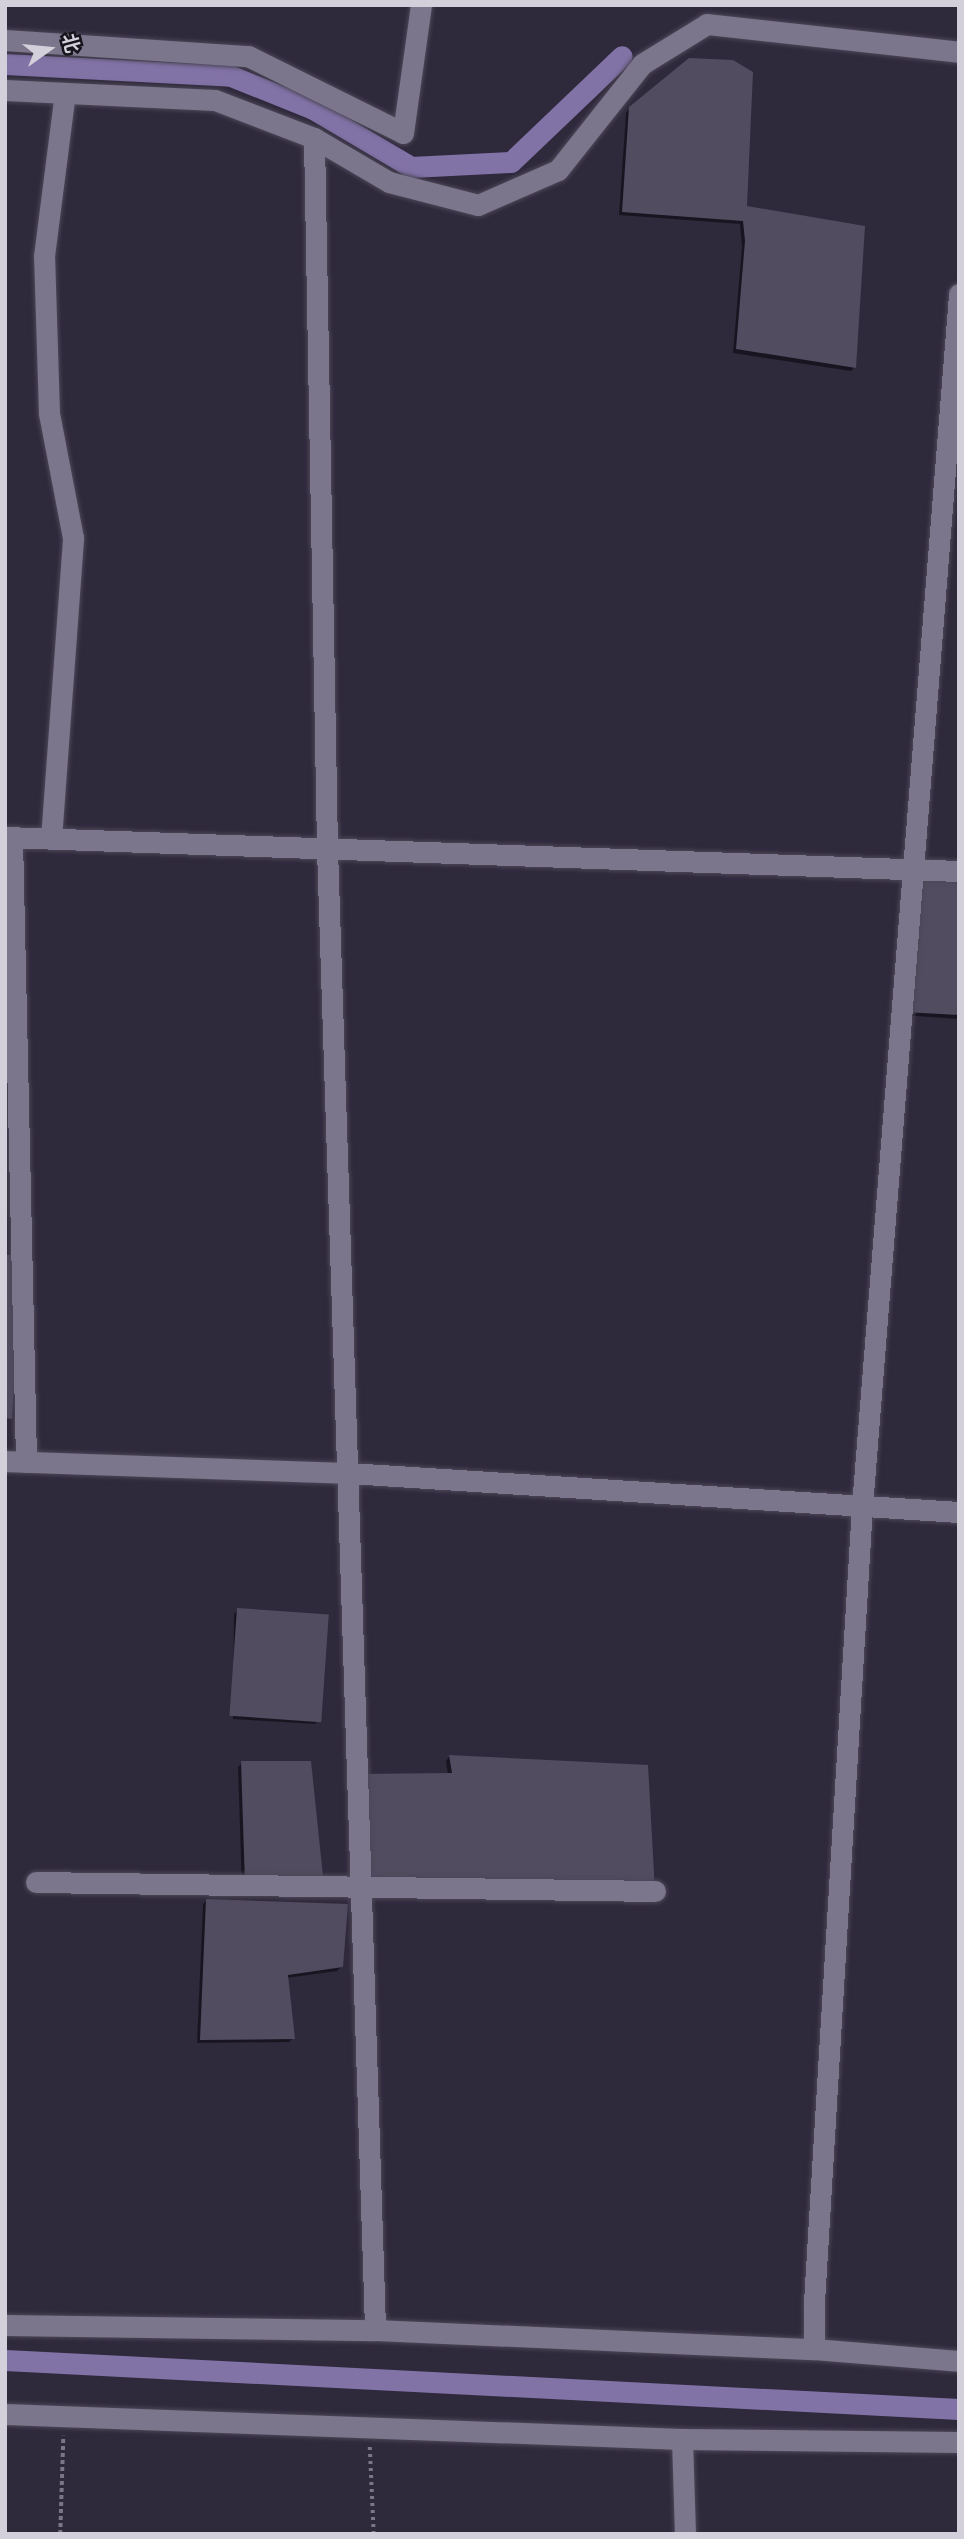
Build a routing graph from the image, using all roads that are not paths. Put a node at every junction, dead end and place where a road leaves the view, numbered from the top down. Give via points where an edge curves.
1 (421, 5) edge
2 (5, 40) edge
3 (959, 52) edge
4 (5, 90) edge
5 (65, 93) junction
6 (314, 138) junction
7 (959, 294) edge
8 (9, 837) edge
9 (51, 839) junction
10 (327, 849) junction
11 (913, 869) junction
12 (959, 871) edge
13 (16, 1461) edge
14 (349, 1473) junction
15 (862, 1506) junction
16 (959, 1512) edge
17 (36, 1882) dead end
18 (361, 1886) junction
19 (655, 1891) dead end
20 (5, 2325) edge
21 (375, 2330) junction
22 (814, 2349) junction
23 (959, 2361) edge
24 (5, 2414) edge
25 (682, 2439) junction
26 (959, 2442) edge
27 (685, 2534) edge

1 - 2 street via 403,133 248,56
3 - 6 street via 707,24 642,64 558,170 478,205 389,182
4 - 5 street
5 - 6 street via 215,100
5 - 9 street via 44,256 49,413 73,538
6 - 10 street
7 - 11 street
8 - 9 street
8 - 13 street
9 - 10 street
10 - 11 street
10 - 14 street
11 - 12 street
11 - 15 street
13 - 14 street
14 - 15 street
14 - 18 street
15 - 16 street
15 - 22 street
17 - 18 street
18 - 19 street
18 - 21 street
20 - 21 street
21 - 22 street
22 - 23 street
24 - 25 street
25 - 26 street
25 - 27 street

